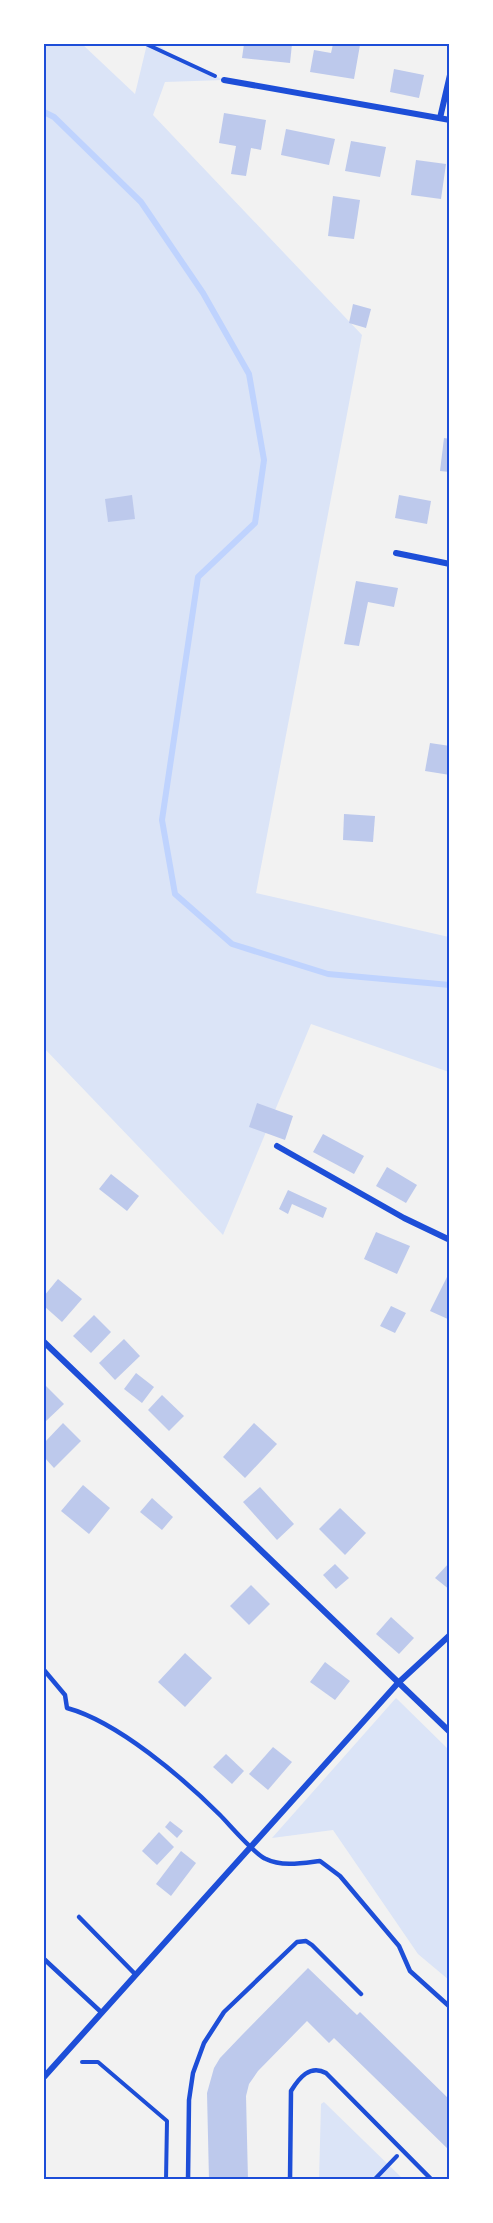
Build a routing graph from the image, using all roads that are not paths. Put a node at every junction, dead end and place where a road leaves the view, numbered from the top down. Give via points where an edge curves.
1 (450, 75) edge
2 (224, 80) road end
3 (440, 118) junction
4 (450, 120) edge
5 (396, 553) dead end
6 (450, 564) edge
7 (277, 1146) dead end
8 (450, 1240) edge
9 (44, 1342) edge
10 (450, 1635) edge
11 (44, 1670) edge
12 (398, 1683) junction
13 (450, 1732) edge
14 (251, 1846) junction
15 (79, 1917) dead end
16 (44, 1959) edge
17 (136, 1975) junction
18 (361, 1994) dead end
19 (450, 2007) edge
20 (101, 2012) junction
21 (44, 2077) edge
22 (188, 2180) edge
23 (290, 2180) edge
24 (432, 2180) edge

1 - 3 street
2 - 3 street
3 - 4 street
5 - 6 street
7 - 8 street
9 - 12 street
10 - 12 street
11 - 14 lane via 65,1695 67,1708 119,1732 189,1784
12 - 13 street
12 - 14 street
14 - 17 street
14 - 19 lane via 265,1859 290,1864 320,1861 340,1876 399,1946 410,1971
15 - 17 lane
16 - 20 lane
17 - 20 street
18 - 22 lane via 312,1945 297,1942 224,2012 204,2043 193,2073
20 - 21 street
23 - 24 lane via 291,2091 314,2069 326,2073

